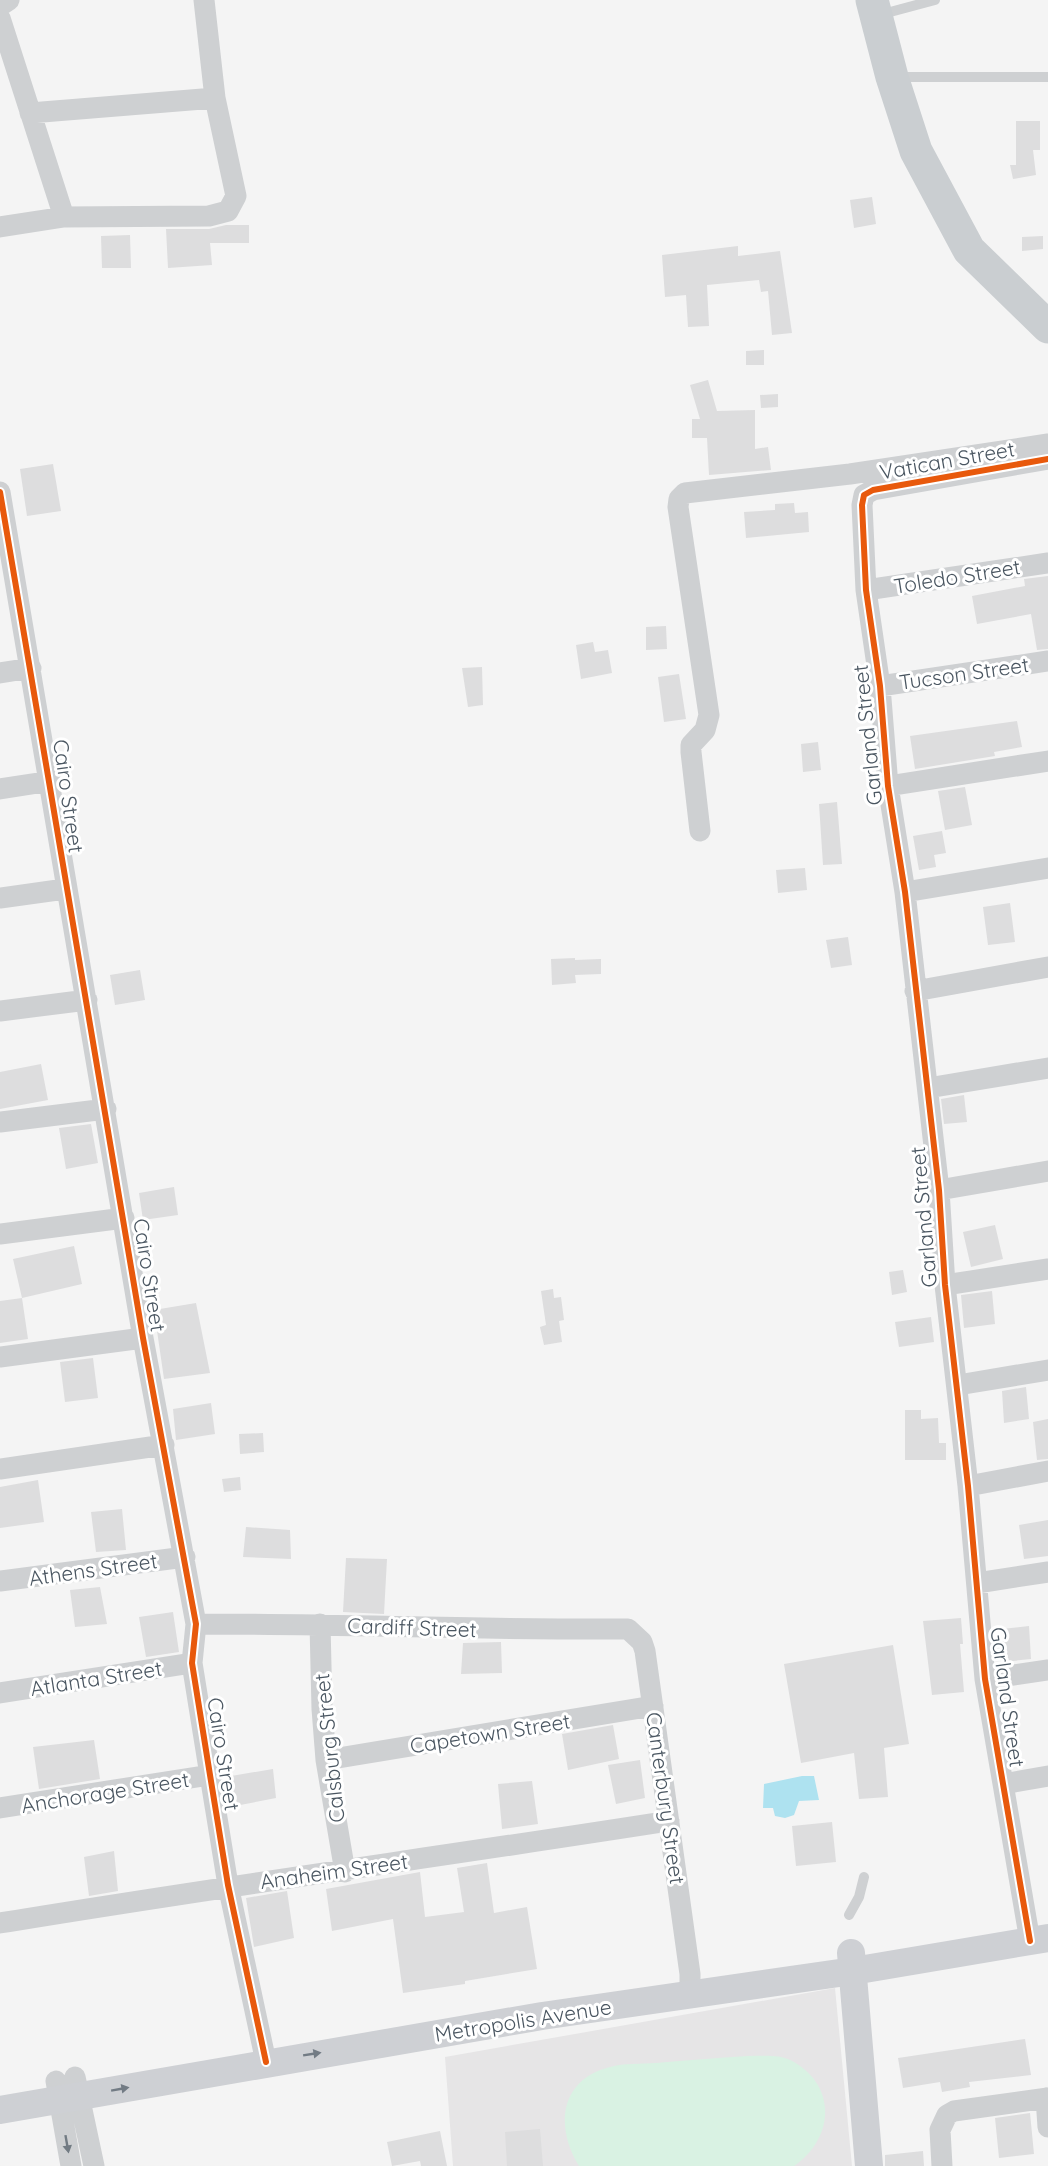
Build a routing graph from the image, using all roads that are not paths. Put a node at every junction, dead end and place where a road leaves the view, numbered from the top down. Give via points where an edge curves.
1 (9, 0) edge
2 (204, 0) edge
3 (935, 0) edge
4 (0, 6) edge
5 (874, 8) edge
6 (0, 18) edge
7 (892, 77) junction
8 (1048, 77) edge
9 (215, 98) junction
10 (30, 113) junction
11 (64, 217) junction
12 (0, 227) edge
13 (1048, 327) edge
14 (1048, 444) edge
15 (1048, 459) edge
16 (0, 492) edge
17 (862, 505) joint
18 (5, 555) edge
19 (1048, 563) edge
20 (866, 590) junction
21 (1048, 661) edge
22 (31, 668) junction
23 (0, 673) edge
24 (880, 686) junction
25 (1048, 761) edge
26 (51, 781) junction
27 (888, 786) junction
28 (0, 789) edge
29 (700, 831) dead end
30 (1048, 868) edge
31 (65, 889) junction
32 (905, 892) junction
33 (0, 898) edge
34 (1048, 968) edge
35 (915, 990) junction
36 (87, 1000) junction
37 (0, 1011) edge
38 (1048, 1068) edge
39 (928, 1088) junction
40 (106, 1109) junction
41 (0, 1122) edge
42 (1048, 1171) edge
43 (939, 1190) junction
44 (124, 1218) junction
45 (0, 1234) edge
46 (1048, 1269) edge
47 (945, 1285) junction
48 (143, 1338) junction
49 (0, 1357) edge
50 (1048, 1370) edge
51 (958, 1385) junction
52 (164, 1445) junction
53 (0, 1469) edge
54 (1048, 1472) edge
55 (968, 1486) junction
56 (185, 1557) junction
57 (1048, 1572) edge
58 (0, 1581) edge
59 (977, 1583) junction
60 (196, 1624) junction
61 (320, 1624) junction
62 (628, 1629) joint
63 (192, 1663) junction
64 (1048, 1670) edge
65 (985, 1679) junction
66 (0, 1693) edge
67 (653, 1706) junction
68 (326, 1760) junction
69 (210, 1775) junction
70 (1048, 1776) edge
71 (1003, 1784) junction
72 (0, 1808) edge
73 (669, 1821) junction
74 (345, 1872) junction
75 (864, 1877) dead end
76 (228, 1885) junction
77 (849, 1915) dead end
78 (0, 1923) edge
79 (1038, 1931) edge
80 (852, 1961) junction
81 (690, 1983) junction
82 (264, 2053) junction
83 (68, 2088) junction
84 (0, 2090) edge
85 (1047, 2098) edge
86 (0, 2110) edge
87 (1048, 2127) edge
88 (71, 2166) edge
89 (93, 2166) edge
90 (868, 2166) edge
91 (942, 2166) edge

1 - 4 street
2 - 9 street
3 - 5 lane
5 - 7 main road
6 - 10 street
7 - 8 lane
7 - 13 main road via 916,151 969,250
9 - 10 street
9 - 11 street via 236,196 228,211 209,216
10 - 11 street
11 - 12 street
14 - 29 street via 827,477 685,493 678,507 710,716 705,730 691,745
15 - 17 street, Vatican Street via 873,490 864,495
16 - 18 street, Cairo Street
17 - 20 street, Garland Street
18 - 22 street, Cairo Street
19 - 20 street, Toledo Street
20 - 24 street, Garland Street
21 - 24 street, Tucson Street
22 - 23 street
22 - 26 street, Cairo Street
24 - 27 street, Garland Street
25 - 27 street
26 - 28 street
26 - 31 street, Cairo Street
27 - 32 street, Garland Street
30 - 32 street
31 - 33 street
31 - 36 street, Cairo Street
32 - 35 street, Garland Street
34 - 35 street
35 - 39 street, Garland Street
36 - 37 street
36 - 40 street, Cairo Street
38 - 39 street
39 - 43 street, Garland Street
40 - 41 street
40 - 44 street, Cairo Street
42 - 43 street
43 - 47 street, Garland Street
44 - 45 street
44 - 48 street, Cairo Street
46 - 47 street
47 - 51 street, Garland Street
48 - 49 street
48 - 52 street, Cairo Street
50 - 51 street
51 - 55 street, Garland Street
52 - 53 street
52 - 56 street, Cairo Street
54 - 55 street
55 - 59 street, Garland Street
56 - 58 street, Athens Street
56 - 60 street, Cairo Street
57 - 59 street
59 - 65 street, Garland Street
60 - 61 street, Cardiff Street
60 - 63 street, Cairo Street
61 - 62 street, Cardiff Street via 490,1630
61 - 68 street, Calsburg Street
62 - 67 street, Canterbury Street via 642,1642
63 - 66 street, Atlanta Street
63 - 69 street, Cairo Street
64 - 65 street
65 - 71 street, Garland Street
67 - 68 street, Capetown Street
67 - 73 street, Canterbury Street
68 - 74 street, Calsburg Street
69 - 72 street, Anchorage Street
69 - 76 street, Cairo Street
70 - 71 street
71 - 79 street, Garland Street
73 - 74 street, Anaheim Street
73 - 81 street, Canterbury Street
74 - 76 street, Anaheim Street
75 - 77 lane
76 - 78 street, Anaheim Street
76 - 82 street, Cairo Street
79 - 80 main road, Metropolis Avenue
80 - 81 main road, Metropolis Avenue
80 - 90 main road
81 - 82 main road, Metropolis Avenue
82 - 83 main road, Metropolis Avenue
83 - 84 main road, Metropolis Avenue
83 - 86 main road, Metropolis Avenue
83 -> 88 street
83 - 89 street
85 - 87 street
85 - 91 street via 954,2111 943,2119 940,2130

